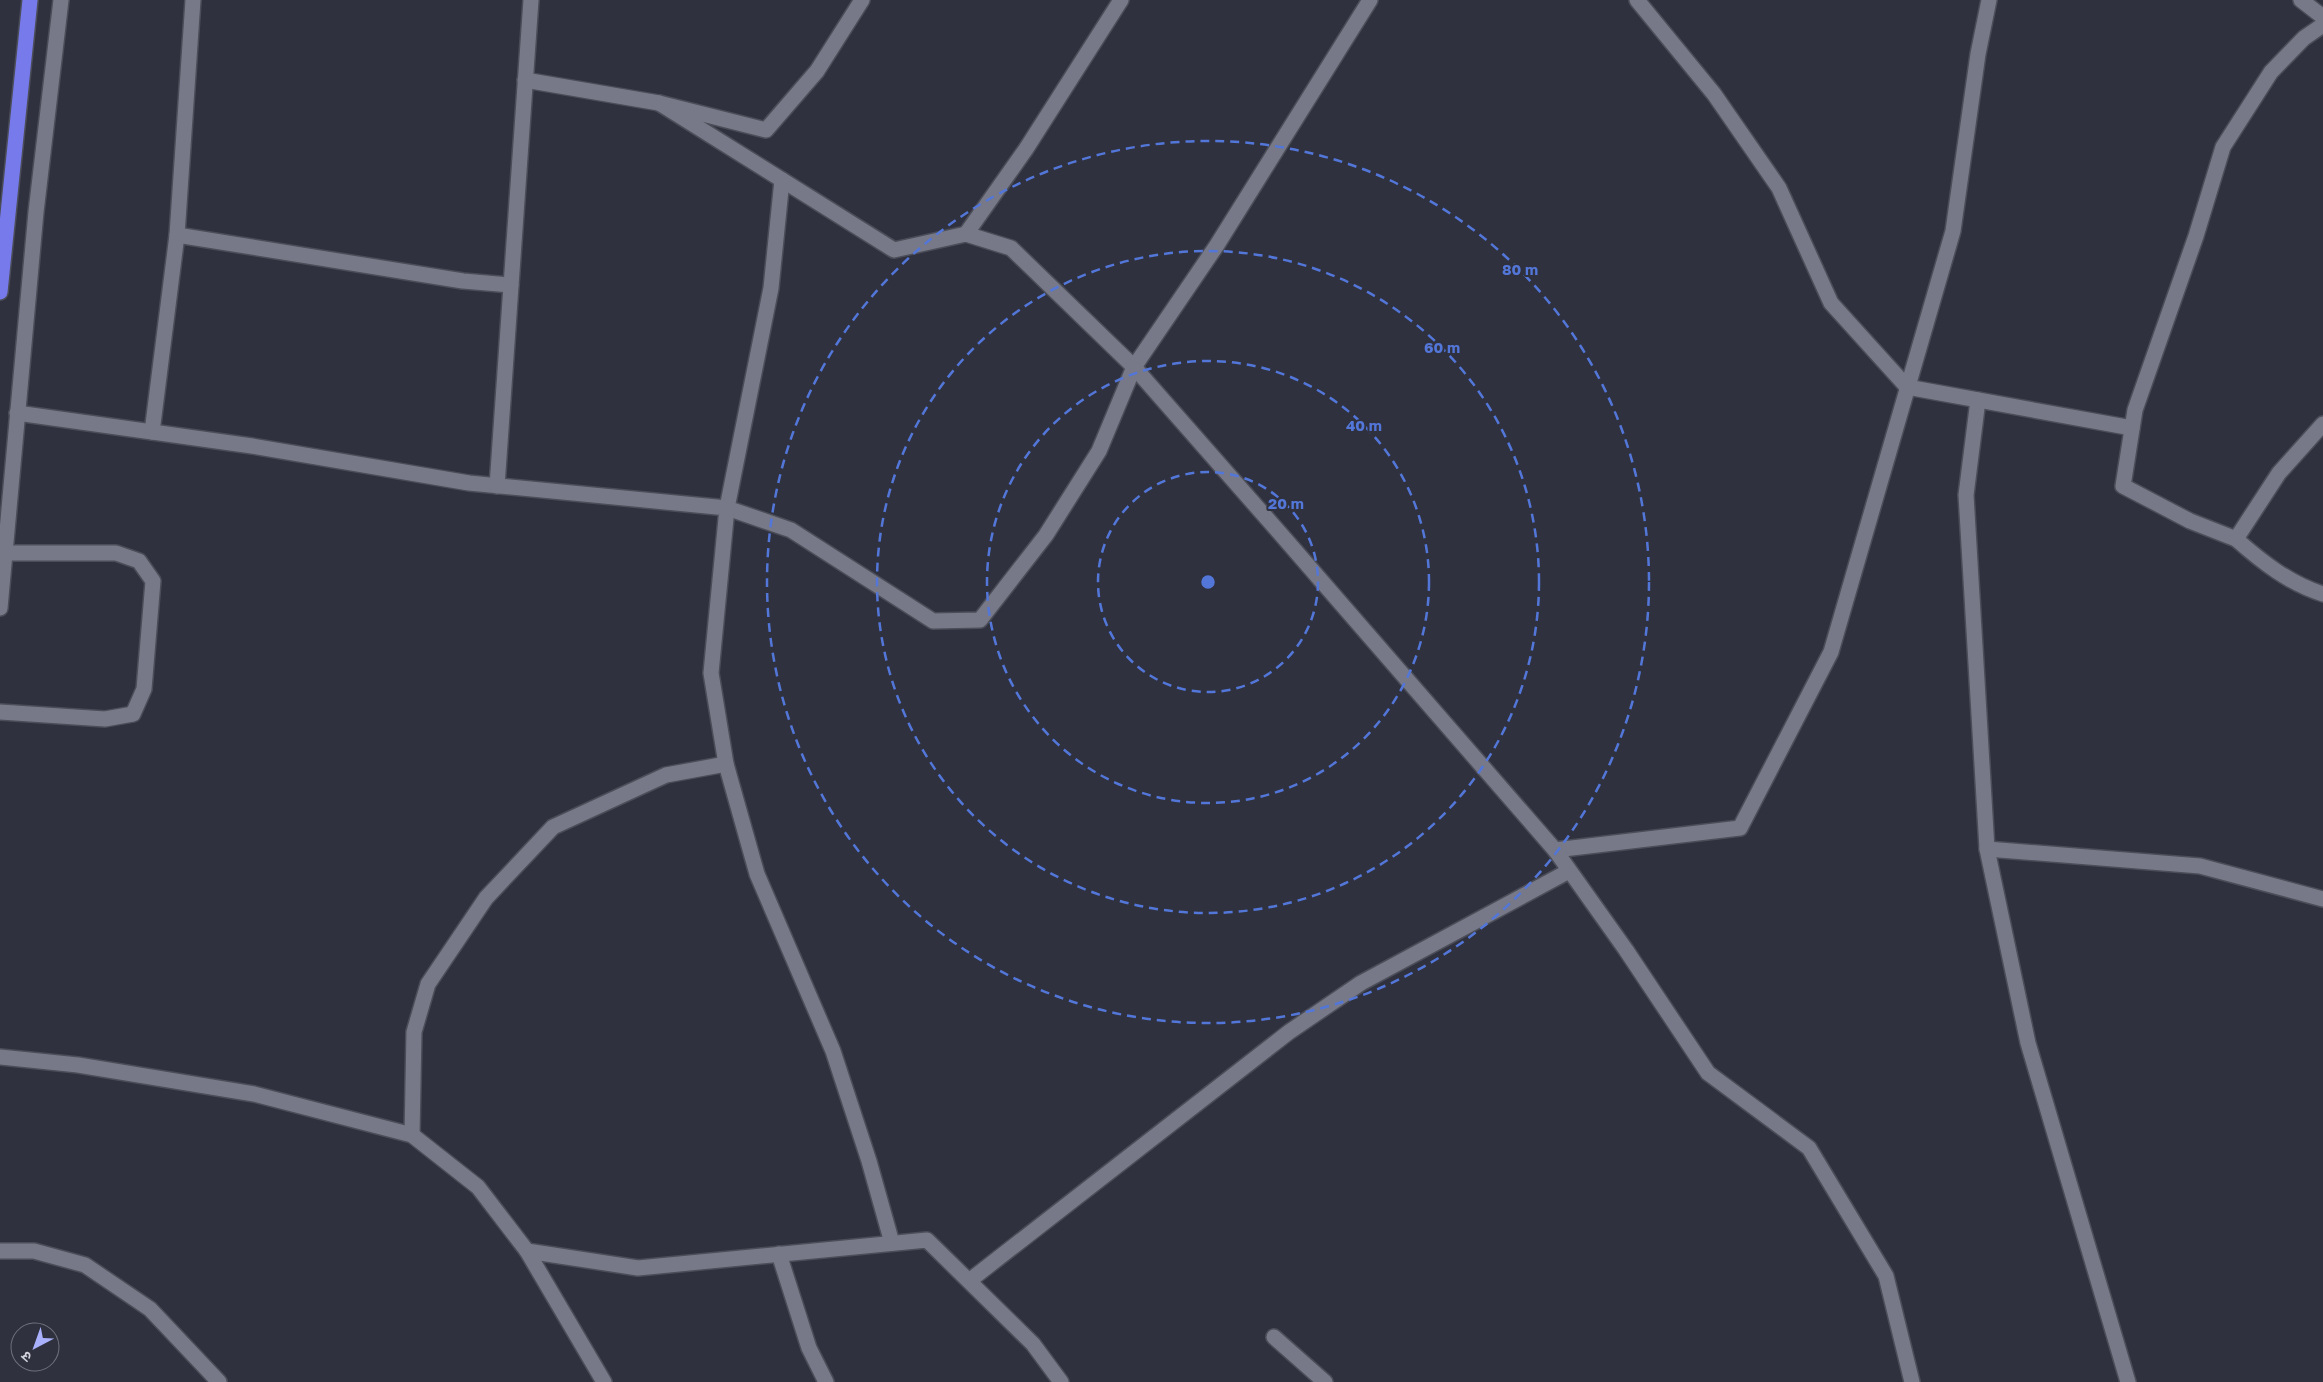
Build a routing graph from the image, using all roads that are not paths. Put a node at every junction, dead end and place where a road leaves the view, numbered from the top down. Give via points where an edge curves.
1 (30, 0) edge
2 (61, 0) edge
3 (193, 0) edge
4 (531, 0) edge
5 (862, 0) edge
6 (1121, 0) edge
7 (1370, 0) edge
8 (1637, 0) edge
9 (1989, 0) edge
10 (2301, 0) edge
11 (2323, 17) edge
12 (2323, 25) edge
13 (526, 80) junction
14 (659, 103) junction
15 (782, 180) junction
16 (966, 234) junction
17 (178, 235) junction
18 (511, 285) junction
19 (0, 292) edge
20 (1134, 367) junction
21 (1907, 387) junction
22 (1978, 400) junction
23 (17, 413) junction
24 (2323, 424) edge
25 (2132, 428) junction
26 (152, 432) junction
27 (496, 486) junction
28 (727, 508) junction
29 (2236, 540) junction
30 (2, 553) edge
31 (2323, 594) edge
32 (0, 608) edge
33 (0, 712) edge
34 (726, 764) junction
35 (1987, 849) junction
36 (1554, 850) junction
37 (1569, 871) junction
38 (2323, 899) edge
39 (0, 1057) edge
40 (412, 1135) junction
41 (892, 1243) junction
42 (0, 1251) edge
43 (527, 1251) junction
44 (779, 1254) junction
45 (968, 1281) junction
46 (1274, 1337) dead end
47 (219, 1382) edge
48 (604, 1382) edge
49 (826, 1382) edge
50 (1061, 1382) edge
51 (1325, 1382) edge
52 (1912, 1382) edge
53 (2128, 1382) edge

1 - 19 highway
2 - 23 street
3 - 17 street
4 - 13 street
5 - 14 street via 817,71 766,130
6 - 16 street via 1026,149
7 - 20 street via 1217,246
8 - 21 street via 1714,94 1779,188 1831,303
9 - 21 street via 1978,54 1953,231
10 - 11 street
12 - 25 street via 2304,38 2271,72 2223,147 2196,236 2135,410
13 - 14 street
13 - 18 street
14 - 15 street
15 - 16 street via 894,250
15 - 28 street via 770,288
16 - 20 street via 1011,248
17 - 18 street via 463,281
17 - 26 street
18 - 27 street
20 - 28 street via 1099,451 1046,535 980,620 933,621 791,530
20 - 36 street
21 - 22 street
21 - 36 street via 1832,652 1740,828
22 - 25 street
22 - 35 street via 1966,495
23 - 26 street
23 - 30 street
24 - 29 street via 2279,473
25 - 29 street via 2123,486 2190,521
26 - 27 street
27 - 28 street
28 - 34 street via 711,672
29 - 31 street via 2262,562 2307,589
30 - 32 street
30 - 33 street via 116,553 139,561 153,581 144,689 132,714 105,720
34 - 40 street via 666,775 553,827 486,898 428,984 414,1032
34 - 41 street via 757,874 833,1051
35 - 38 street via 2200,866
35 - 53 street via 2028,1042
36 - 37 street
37 - 45 street via 1362,983 1297,1027
37 - 52 street via 1708,1073 1809,1148 1886,1276
39 - 40 street via 78,1065 254,1094
40 - 43 street via 478,1187
41 - 44 street
41 - 45 street via 927,1240
42 - 47 street via 34,1251 85,1265 150,1309
43 - 44 street via 638,1268
43 - 48 street
44 - 49 street via 809,1348
45 - 50 street via 1033,1344
46 - 51 street

